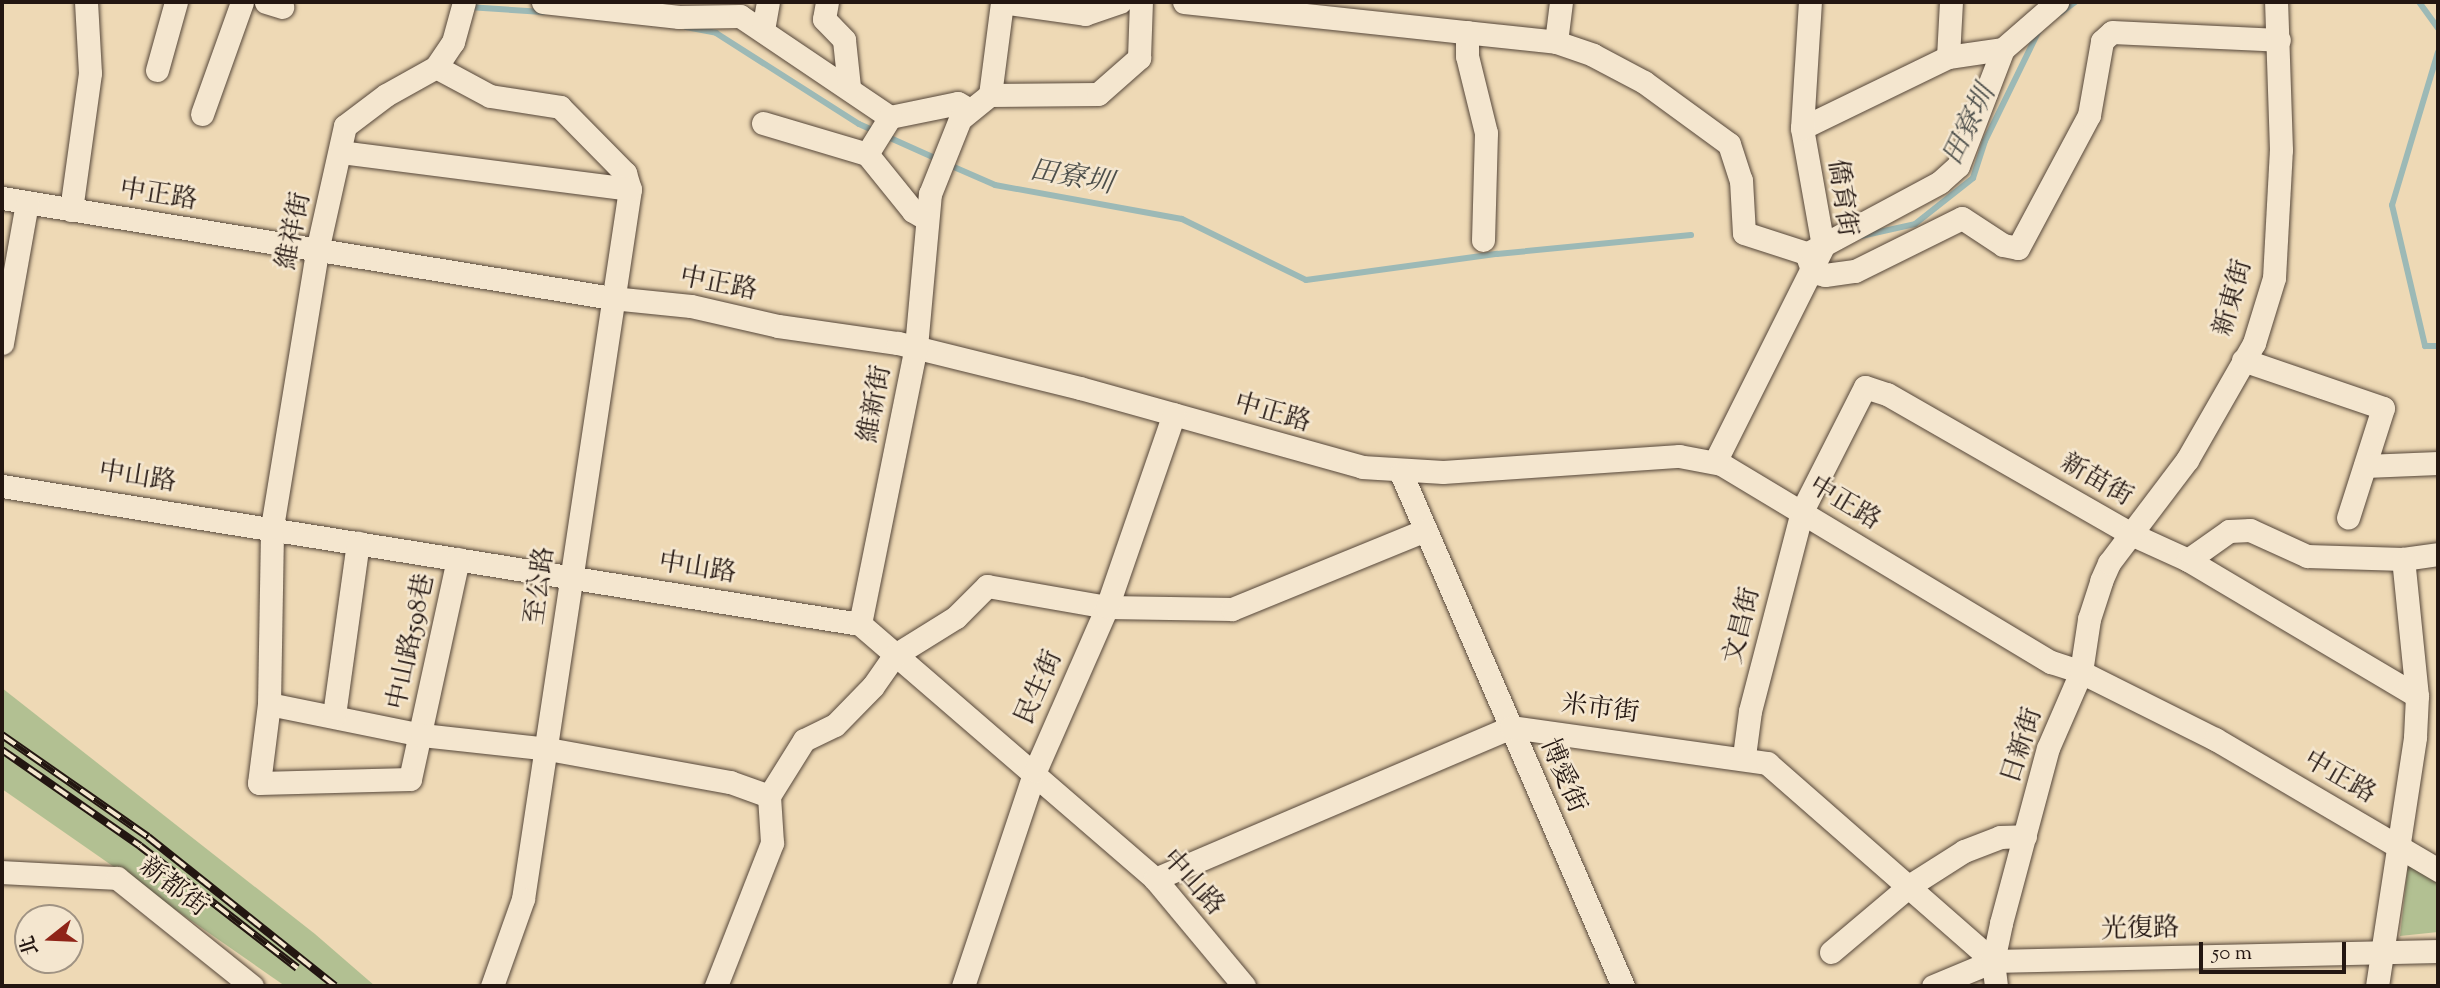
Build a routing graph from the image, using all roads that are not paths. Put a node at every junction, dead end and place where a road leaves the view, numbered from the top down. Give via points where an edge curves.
1 (86, 2) edge
2 (176, 2) edge
3 (242, 2) edge
4 (464, 2) edge
5 (543, 2) edge
6 (768, 2) edge
7 (827, 2) edge
8 (1002, 2) edge
9 (1120, 2) edge
10 (1141, 2) edge
11 (1184, 2) edge
12 (1561, 2) edge
13 (1810, 2) edge
14 (1951, 2) edge
15 (2057, 2) edge
16 (2276, 2) edge
17 (763, 30) junction
18 (1467, 32) junction
19 (2279, 40) junction
20 (1556, 42) junction
21 (2003, 50) junction
22 (1948, 57) junction
23 (436, 67) junction
24 (157, 70) dead end
25 (849, 87) junction
26 (990, 95) junction
27 (202, 114) dead end
28 (964, 114) junction
29 (890, 117) junction
30 (763, 124) dead end
31 (1802, 128) junction
32 (341, 152) junction
33 (867, 155) junction
34 (630, 189) junction
35 (2, 198) edge
36 (27, 202) junction
37 (71, 210) junction
38 (927, 219) junction
39 (1483, 240) dead end
40 (317, 251) junction
41 (1814, 257) junction
42 (612, 298) junction
43 (2, 343) edge
44 (916, 347) junction
45 (2243, 360) junction
46 (1174, 414) junction
47 (1715, 462) junction
48 (2438, 463) edge
49 (2365, 466) junction
50 (1401, 473) junction
51 (2, 486) edge
52 (1801, 511) junction
53 (2348, 518) dead end
54 (272, 527) junction
55 (1426, 530) junction
56 (2132, 534) junction
57 (358, 543) junction
58 (2438, 554) edge
59 (458, 559) junction
60 (2403, 559) junction
61 (2188, 560) junction
62 (569, 576) junction
63 (1107, 607) junction
64 (860, 624) junction
65 (895, 655) junction
66 (2081, 672) junction
67 (2417, 696) junction
68 (269, 704) junction
69 (334, 715) junction
70 (1511, 727) junction
71 (422, 735) junction
72 (548, 750) junction
73 (1744, 756) junction
74 (1035, 772) junction
75 (769, 796) junction
76 (2025, 835) junction
77 (2399, 846) junction
78 (2438, 870) edge
79 (2, 872) edge
80 (1154, 879) junction
81 (1909, 886) junction
82 (2438, 951) edge
83 (1831, 953) dead end
84 (2384, 953) junction
85 (1993, 961) junction
86 (247, 985) edge
87 (492, 986) edge
88 (716, 986) edge
89 (963, 986) edge
90 (1244, 986) edge
91 (1623, 986) edge
92 (1933, 986) edge
93 (1996, 986) edge
94 (2377, 986) edge

1 - 37 street via 90,73
2 - 24 street
3 - 27 street
4 - 23 street, 維祥街 via 453,42
5 - 17 street via 679,17 740,16
6 - 17 street
7 - 25 street via 824,19 844,40
8 - 9 street via 1085,14
8 - 26 street
10 - 26 street via 1139,58 1098,94
11 - 18 street
12 - 20 street
13 - 31 street, 僑育街
14 - 22 street
15 - 21 street
16 - 19 street, 新東街
17 - 25 street
18 - 20 street
18 - 39 street via 1467,56 1486,133
19 - 41 street via 2112,32 2102,41 2089,115 2018,248 2003,245 1962,218 1855,271
19 - 45 street, 新東街 via 2281,150 2274,278
20 - 41 street via 1644,82 1729,144 1741,180 1744,233
21 - 22 street
21 - 41 street via 1958,166 1940,182
22 - 31 street
23 - 32 street, 維祥街 via 386,94 345,126
23 - 34 street via 490,96 560,107 625,173
25 - 29 street
26 - 28 street
28 - 29 street via 958,103
28 - 38 street, 維新街 via 930,194
29 - 33 street
30 - 33 street
31 - 41 street, 僑育街
32 - 34 street
32 - 40 street, 維祥街
33 - 38 street via 913,211
34 - 42 street, 至公路
35 - 36 street, 中正路
36 - 37 street, 中正路
36 - 43 street
37 - 40 street, 中正路
38 - 44 street, 維新街
40 - 42 street, 中正路
40 - 54 street, 維祥街
41 - 47 street, 僑育街
42 - 44 street, 中正路 via 691,306 778,326
42 - 62 street, 至公路
44 - 46 street, 中正路
44 - 64 street, 維新街
45 - 49 street via 2383,408
45 - 56 street, 新東街 via 2188,460
46 - 50 street, 中正路 via 1331,461
46 - 63 street, 民生街
47 - 50 street, 中正路 via 1667,457
47 - 52 street, 中正路
48 - 49 street
49 - 53 street
50 - 55 street, 博愛街
51 - 54 street, 中山路
52 - 56 street, 新苗街 via 1865,387 1887,394
52 - 66 street, 中正路 via 2051,662
52 - 73 street, 文昌街 via 1750,711
54 - 57 street, 中山路
54 - 68 street, 維祥街
55 - 63 street via 1232,609
55 - 70 street, 博愛街
56 - 61 street, 新苗街
56 - 66 street, 日新街 via 2109,563 2094,601
57 - 59 street, 中山路
57 - 69 street
58 - 60 street
59 - 62 street, 中山路
59 - 71 street, 中山路598巷
60 - 61 street via 2307,556 2250,530 2230,531
60 - 67 street
61 - 67 street, 新苗街
62 - 64 street, 中山路
62 - 72 street, 至公路
63 - 65 street via 987,586 956,617
63 - 74 street, 民生街
64 - 65 street, 中山路
65 - 74 street, 中山路
65 - 75 street via 835,725 804,740
66 - 76 street, 日新街 via 2049,748
66 - 77 street, 中正路 via 2216,738
67 - 77 street
68 - 69 street
68 - 71 street, 中山路598巷 via 259,783 410,779
69 - 71 street
70 - 73 street, 米市街
70 - 80 street
70 - 91 street, 博愛街
71 - 72 street
72 - 75 street via 730,782
72 - 87 street, 至公路 via 523,899
73 - 81 street, 米市街 via 1767,763
74 - 80 street, 中山路
74 - 89 street, 民生街
75 - 88 street via 772,844
76 - 81 street via 2000,837 1964,851
76 - 85 street, 日新街
77 - 78 street, 中正路
77 - 84 street
79 - 86 street, 新都街 via 117,878
80 - 90 street, 中山路
81 - 83 street
81 - 85 street, 米市街
82 - 84 street, 光復路
84 - 85 street, 光復路
84 - 94 street
85 - 92 street, 光復路
85 - 93 street, 日新街

